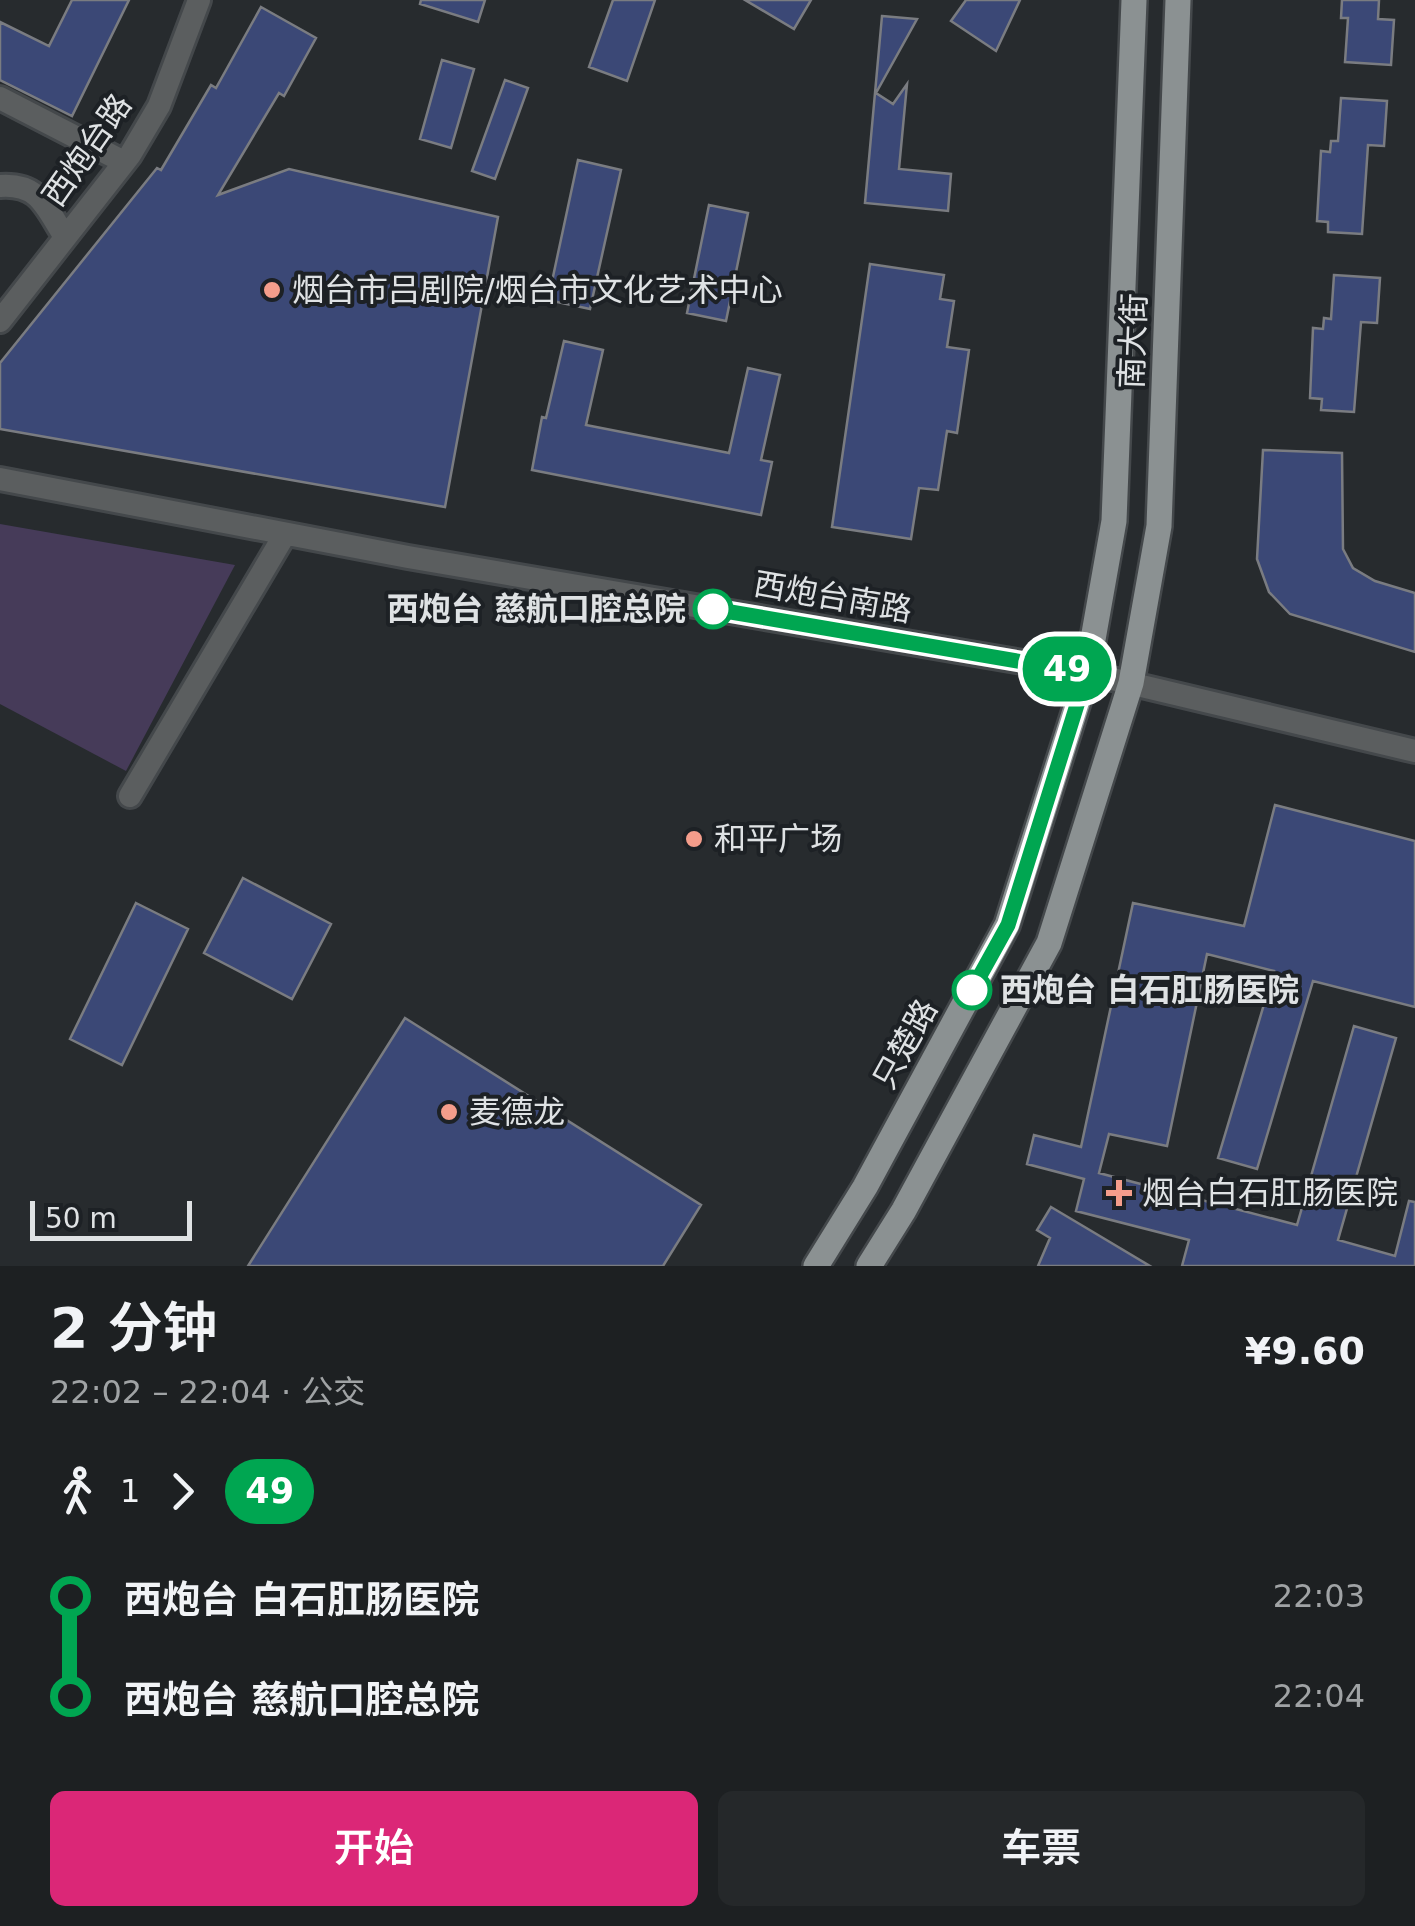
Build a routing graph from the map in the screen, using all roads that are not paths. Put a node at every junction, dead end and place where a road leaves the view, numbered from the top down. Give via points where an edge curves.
1 (199, 0) edge
2 (1134, 0) edge
3 (1178, 0) edge
4 (0, 98) edge
5 (124, 162) junction
6 (0, 186) edge
7 (65, 238) junction
8 (0, 322) edge
9 (0, 480) edge
10 (285, 534) junction
11 (1087, 673) junction
12 (1131, 683) junction
13 (1415, 751) edge
14 (130, 796) dead end
15 (816, 1266) edge
16 (868, 1266) edge

1 - 5 street, 西炮台路 via 159,106
2 - 11 main road, 南大街 via 1114,521
3 - 12 main road, 南大街 via 1159,526
4 - 5 street
5 - 7 street, 西炮台路
6 - 7 street via 20,184 36,192
7 - 8 street, 西炮台路
9 - 10 street, 西炮台南路
10 - 11 street, 西炮台南路
10 - 14 street
11 - 12 street, 西炮台南路
11 - 15 main road, 只楚路 via 1008,925
12 - 13 street, 西炮台南路
12 - 16 main road via 1049,943

